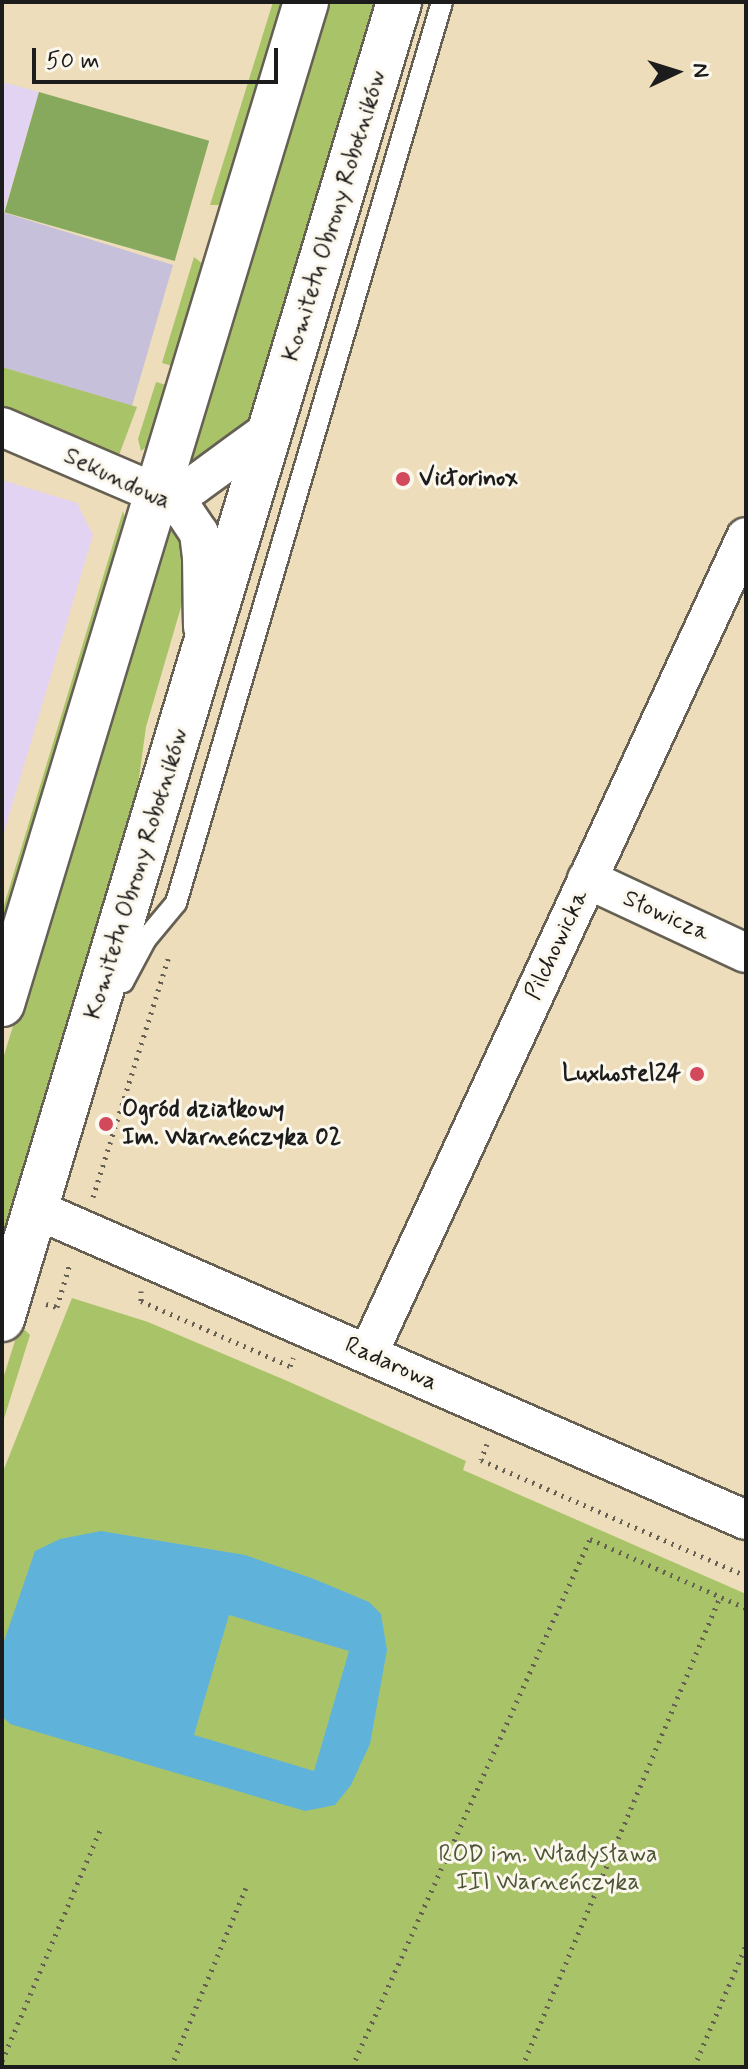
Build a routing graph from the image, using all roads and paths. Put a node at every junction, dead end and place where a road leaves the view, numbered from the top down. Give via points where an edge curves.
1 (306, 2) edge
2 (399, 2) edge
3 (442, 2) edge
4 (2, 427) edge
5 (271, 429) junction
6 (156, 493) junction
7 (746, 537) edge
8 (203, 654) junction
9 (587, 879) junction
10 (176, 903) junction
11 (746, 953) edge
12 (106, 981) junction
13 (2, 1004) edge
14 (90, 1202) dead end
15 (35, 1209) junction
16 (73, 1255) dead end
17 (43, 1303) dead end
18 (2, 1319) edge
19 (368, 1354) junction
20 (492, 1431) dead end
21 (746, 1520) edge
22 (746, 1576) edge
23 (720, 1597) junction
24 (746, 1608) edge
25 (101, 1828) dead end
26 (246, 1888) dead end
27 (746, 1945) edge
28 (2, 2061) edge
29 (171, 2067) edge
30 (352, 2067) edge
31 (522, 2067) edge
32 (694, 2067) edge

1 - 6 street
2 - 5 street, Komitetu Obrony Robotników
3 - 10 lane
4 - 6 street, Sekundowa
5 - 6 street via 193,486
5 - 8 street, Komitetu Obrony Robotników
6 - 8 street, Sekundowa via 184,511 199,533
6 - 13 street
7 - 9 street, Pilchowicka
8 - 12 street, Komitetu Obrony Robotników
9 - 11 street, Słowicza
9 - 19 street, Pilchowicka
10 - 12 lane via 146,939 123,982
10 - 14 path via 176,932
12 - 15 street, Komitetu Obrony Robotników
15 - 18 street, Komitetu Obrony Robotników
15 - 19 street, Radarowa
16 - 17 path via 57,1307
19 - 21 street, Radarowa
20 - 22 path via 481,1460
23 - 24 path
23 - 30 path via 590,1539
23 - 31 path
25 - 28 path
26 - 29 path
27 - 32 path

